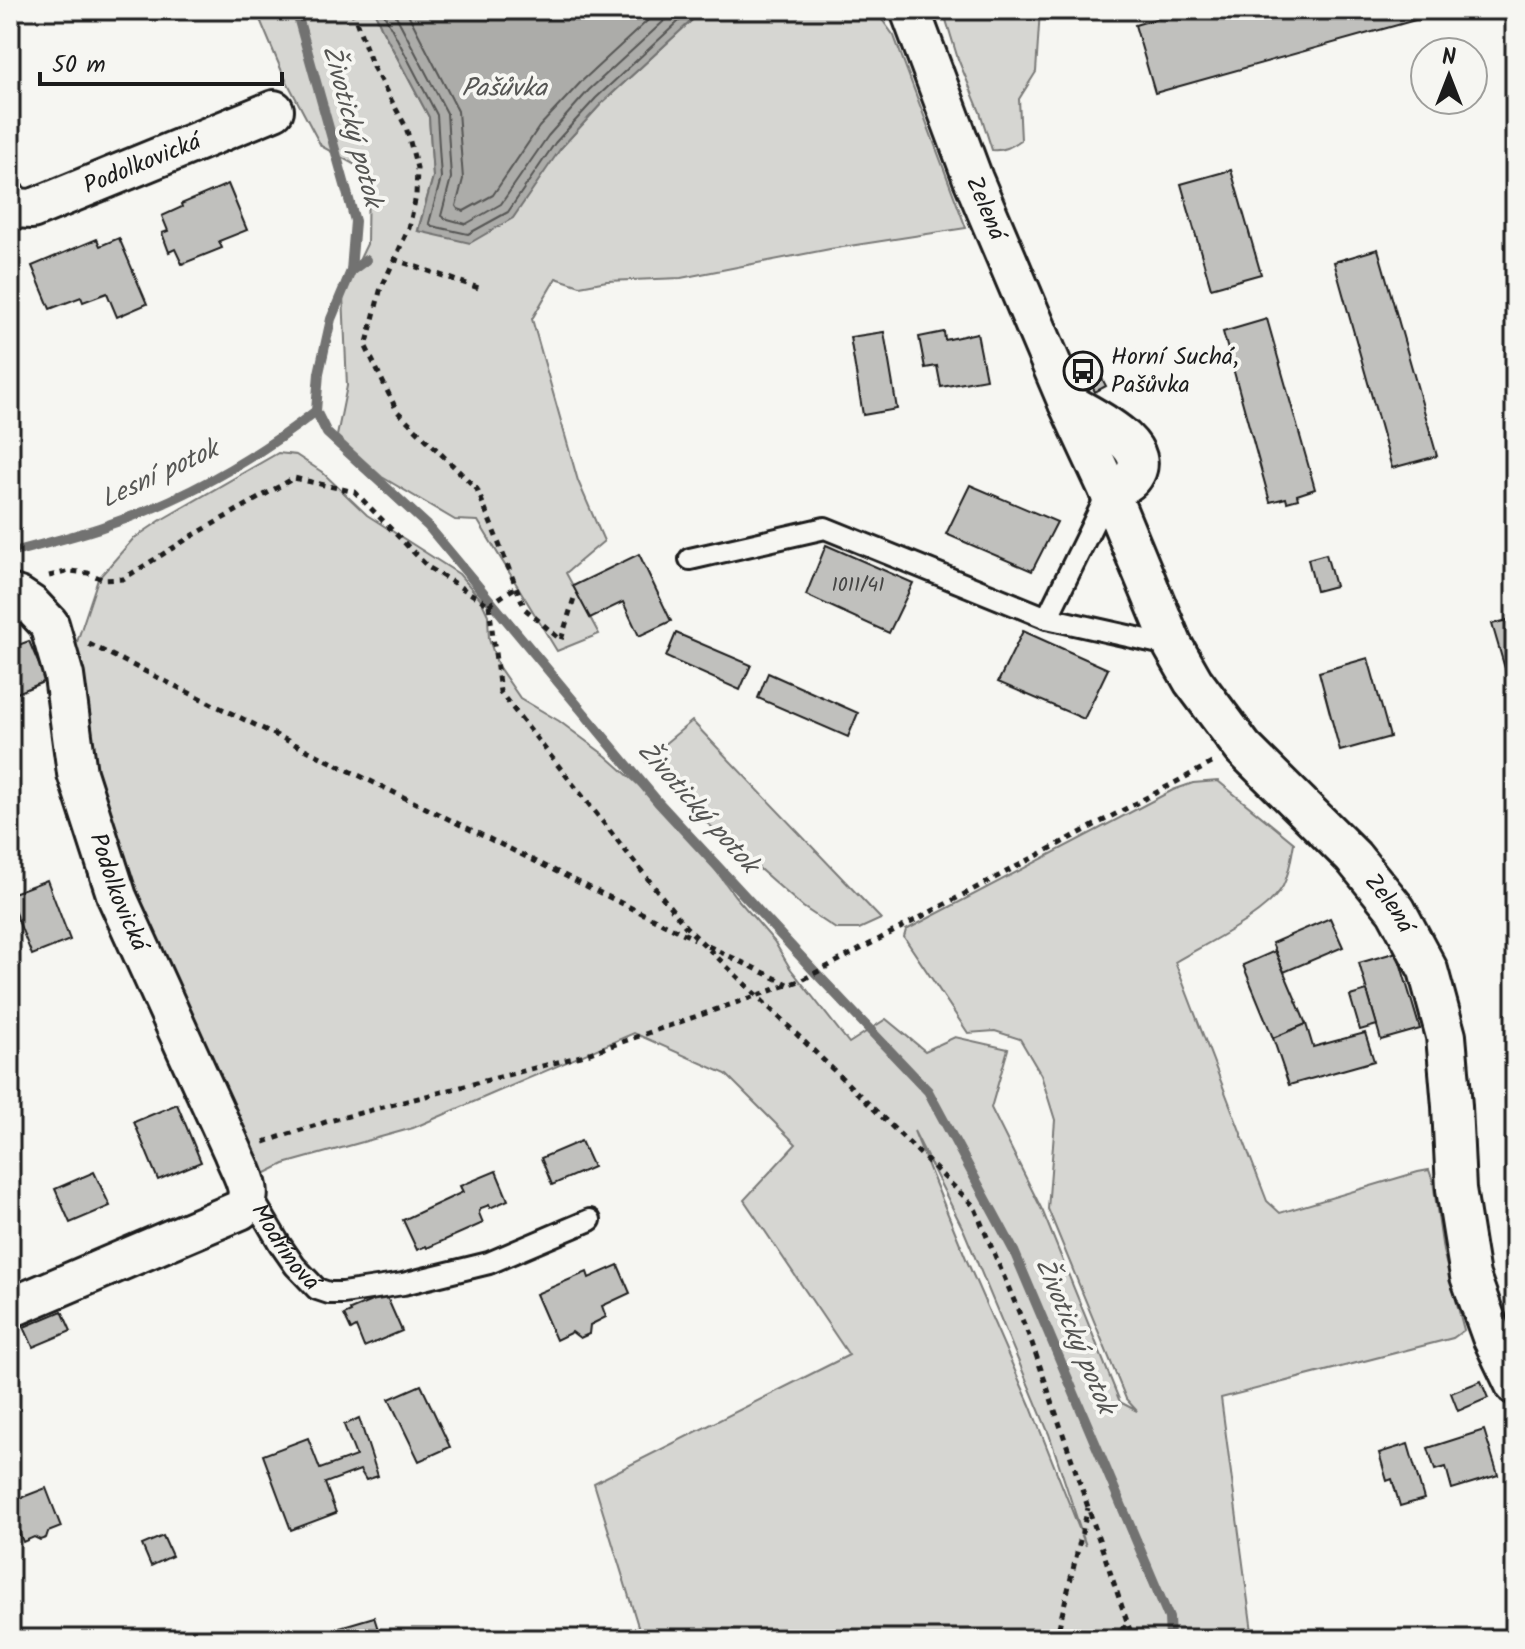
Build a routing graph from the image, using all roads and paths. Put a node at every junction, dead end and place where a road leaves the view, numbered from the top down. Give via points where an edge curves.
1 (352, 10) edge
2 (910, 10) edge
3 (274, 110) dead end
4 (10, 202) edge
5 (393, 259) junction
6 (479, 288) dead end
7 (1109, 491) junction
8 (690, 559) dead end
9 (25, 587) edge
10 (516, 587) junction
11 (574, 598) dead end
12 (489, 605) junction
13 (1047, 618) junction
14 (49, 624) junction
15 (1173, 646) junction
16 (1243, 748) junction
17 (700, 942) junction
18 (788, 984) junction
19 (756, 995) junction
20 (233, 1152) junction
21 (249, 1192) junction
22 (590, 1220) dead end
23 (10, 1308) edge
24 (1503, 1333) edge
25 (1515, 1385) edge
26 (1088, 1507) junction
27 (1128, 1622) junction
28 (1056, 1639) edge
29 (1114, 1639) edge
30 (1133, 1639) edge

1 - 5 path via 373,67 406,127 417,168 409,228
2 - 7 street, Zelená via 973,179 1068,403 1122,436 1137,456 1132,478
3 - 4 street, Podolkovická via 32,209 15,208
5 - 6 path
5 - 10 path via 366,347 397,411 477,489
7 - 13 lane
7 - 15 street, Zelená
8 - 13 lane via 825,528
9 - 12 path via 70,571 123,579 294,478 355,492 428,567
9 - 14 street via 19,597
10 - 11 path via 525,609 561,640
10 - 12 path
12 - 17 path via 500,692
13 - 15 lane
14 - 17 path
14 - 20 street, Podolkovická via 64,676 77,773 117,897
15 - 16 street, Zelená
16 - 18 path
16 - 24 street, Zelená via 1353,857 1396,910 1428,970 1446,1036 1456,1189 1470,1276
17 - 18 path
17 - 19 path
18 - 19 path
19 - 20 path via 581,1056 329,1121
19 - 26 path via 974,1206 1032,1343
20 - 21 street, Podolkovická
21 - 22 lane, Modřínová via 305,1279 329,1293 403,1284 489,1263
21 - 23 street, Modřínová via 240,1210
24 - 25 street, Zelená
26 - 27 path
26 - 28 path
27 - 29 path
27 - 30 path

